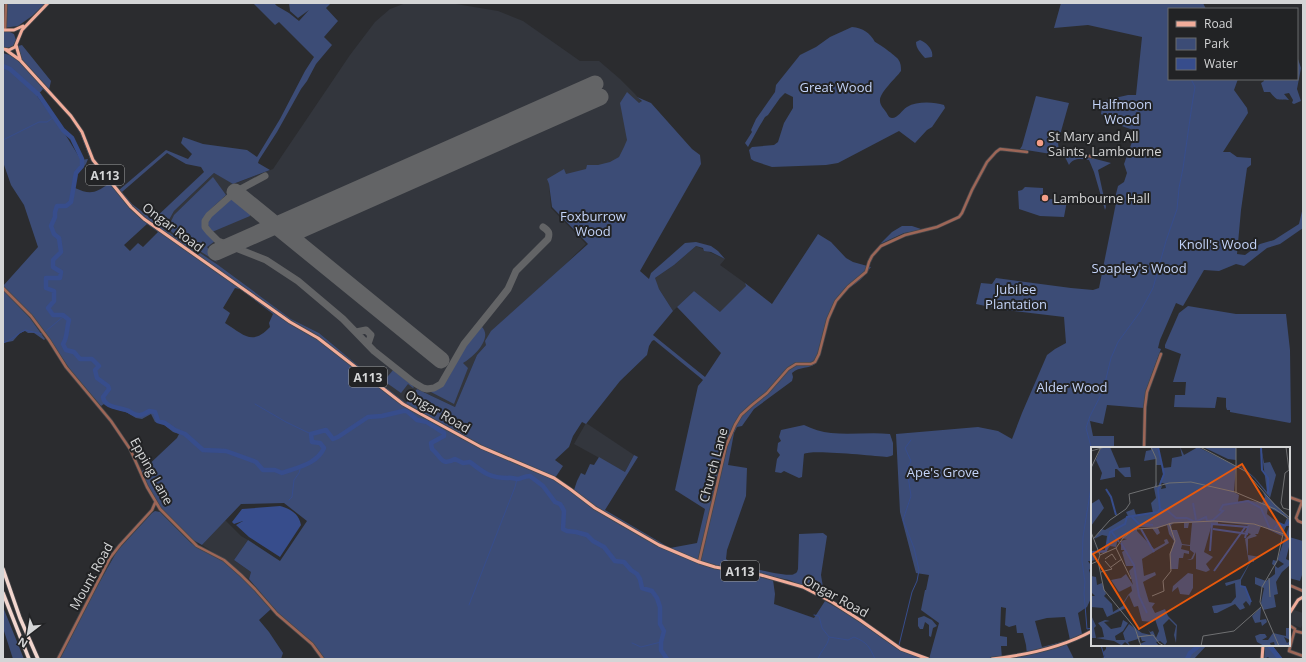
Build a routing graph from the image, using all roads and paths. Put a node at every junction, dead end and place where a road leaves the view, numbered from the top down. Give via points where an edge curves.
1 (6, 3) edge
2 (48, 3) edge
3 (25, 26) junction
4 (4, 30) edge
5 (10, 30) junction
6 (17, 40) junction
7 (16, 45) junction
8 (4, 50) edge
9 (20, 60) junction
10 (1027, 152) dead end
11 (1088, 156) dead end
12 (1093, 157) dead end
13 (3, 288) edge
14 (1161, 354) dead end
15 (1144, 447) edge
16 (1290, 497) edge
17 (155, 502) junction
18 (1303, 502) edge
19 (152, 510) junction
20 (160, 510) junction
21 (1303, 523) edge
22 (699, 562) junction
23 (3, 569) edge
24 (1290, 585) edge
25 (1303, 590) edge
26 (3, 593) edge
27 (1302, 597) edge
28 (1290, 612) edge
29 (1290, 626) edge
30 (1091, 631) edge
31 (1295, 631) junction
32 (1303, 633) edge
33 (1263, 646) edge
34 (1303, 656) edge
35 (29, 659) edge
36 (38, 659) edge
37 (58, 659) edge
38 (323, 659) edge
39 (928, 659) edge
40 (992, 659) edge
41 (1262, 659) edge

1 - 4 street
2 - 3 main road
3 - 5 main road
3 - 6 main road
4 - 5 main road
5 - 6 main road via 16,34
6 - 7 main road
7 - 8 main road via 11,50
7 - 9 main road, Ongar Road / A113
8 - 9 main road, Ongar Road / A113
9 - 22 main road, Ongar Road / A113 via 72,116 82,132 93,160 130,207 158,231 290,322 318,338 403,404 481,447 554,478 595,508 638,534 680,556
10 - 22 street, Church Lane via 1000,149 996,152 987,162 959,217 881,246 872,256 866,272 836,301 828,319 820,354 815,362 796,364 783,374 768,393 741,415 726,446
11 - 12 street
13 - 17 street, Epping Lane via 31,316 66,367 111,421 130,449
14 - 15 street via 1147,392
16 - 18 street
17 - 19 street, Mount Road
17 - 20 street, Epping Lane
18 - 21 street via 1296,518
19 - 20 street
19 - 37 street, Mount Road via 110,558
20 - 38 street, Epping Lane via 197,546 224,560 241,575 277,614 312,644
22 - 39 main road, Ongar Road / A113 via 766,576 803,587 832,602 901,649
23 - 36 highway
24 - 25 street
25 - 27 street
26 - 35 highway
27 - 28 main road
29 - 31 street
30 - 40 main road via 1052,648
31 - 32 street
31 - 34 street via 1289,651
33 - 41 main road

